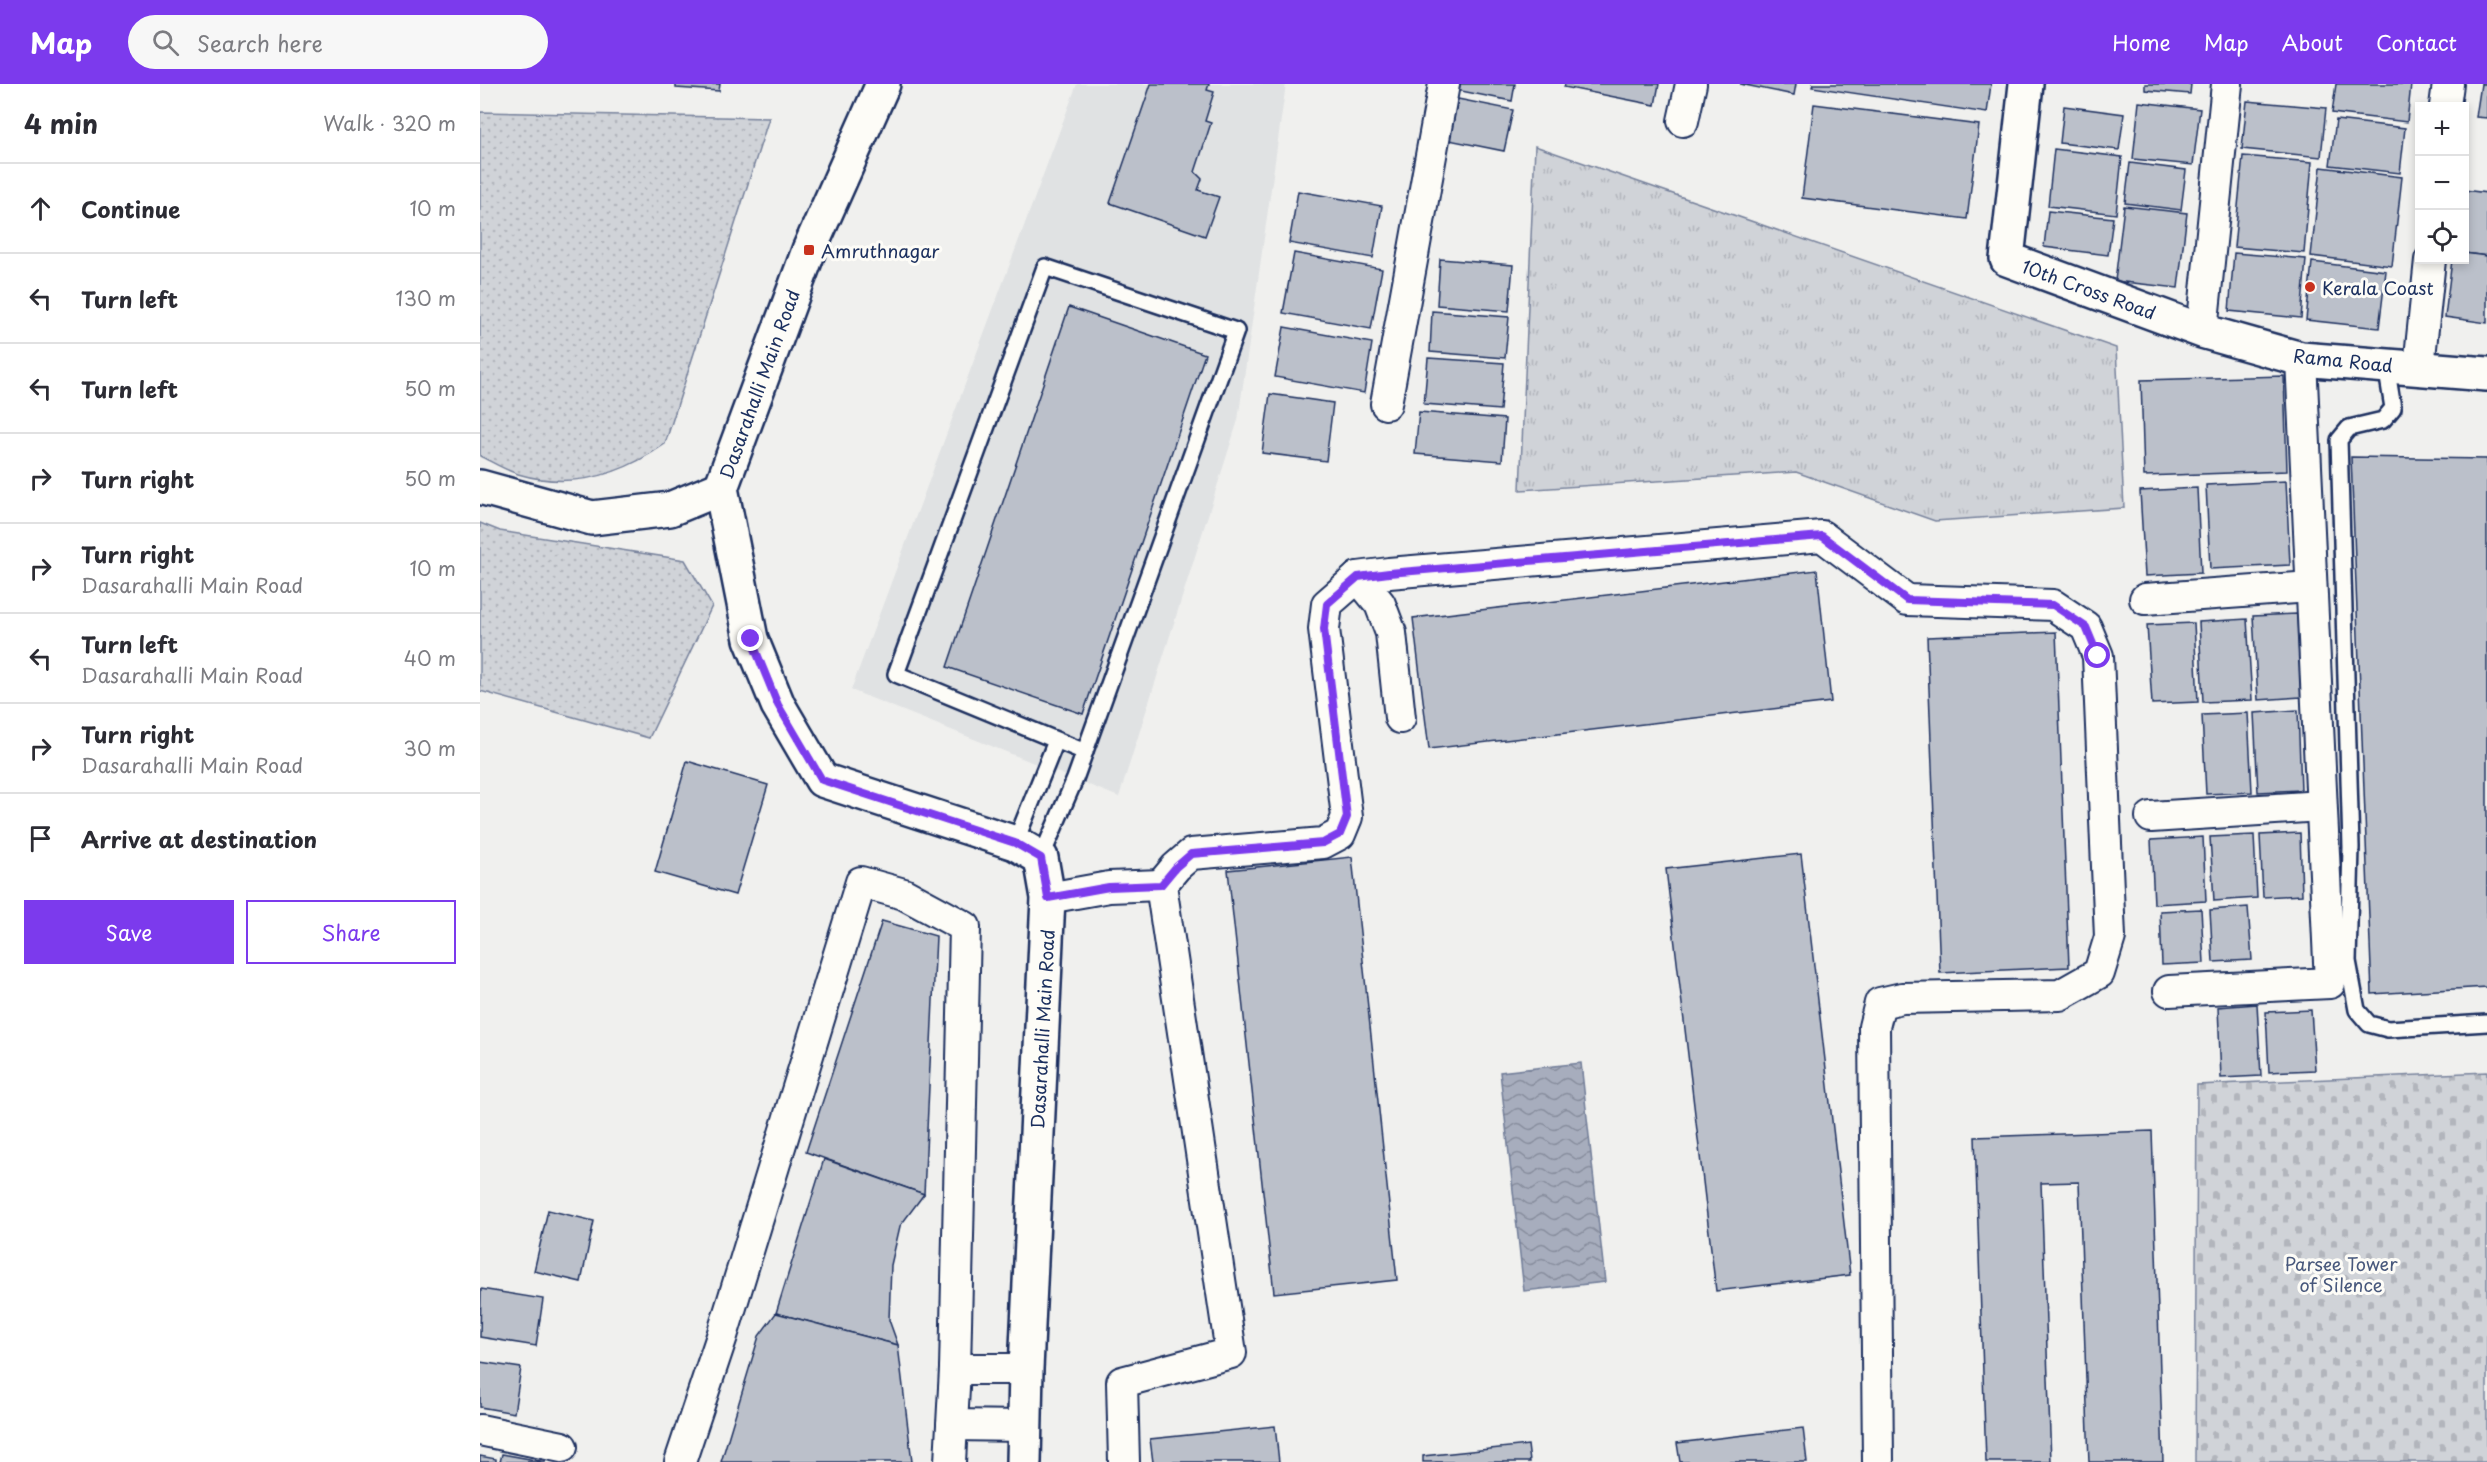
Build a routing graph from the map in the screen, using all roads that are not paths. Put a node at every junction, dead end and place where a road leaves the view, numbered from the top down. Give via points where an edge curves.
1 (883, 84) edge
2 (1444, 84) edge
3 (1691, 84) edge
4 (2026, 84) edge
5 (2227, 84) edge
6 (2448, 84) edge
7 (2446, 102) edge
8 (1683, 121) dead end
9 (2430, 264) edge
10 (2202, 331) junction
11 (2301, 359) junction
12 (2386, 365) junction
13 (2419, 368) junction
14 (2487, 374) edge
15 (1386, 404) dead end
16 (480, 488) edge
17 (721, 488) junction
18 (1358, 577) junction
19 (2311, 587) junction
20 (2145, 599) dead end
21 (1400, 718) dead end
22 (1056, 741) junction
23 (1085, 752) junction
24 (2321, 806) junction
25 (2151, 817) dead end
26 (1028, 851) junction
27 (1161, 885) junction
28 (1048, 898) junction
29 (2169, 991) dead end
30 (2487, 1023) edge
31 (955, 1369) junction
32 (1026, 1369) junction
33 (952, 1425) junction
34 (1024, 1426) junction
35 (480, 1430) edge
36 (562, 1447) dead end
37 (681, 1462) edge
38 (950, 1462) edge
39 (1024, 1462) edge
40 (1124, 1462) edge
41 (1878, 1462) edge

1 - 17 street, Dasarahalli Main Road via 809,250
2 - 15 street
3 - 8 street
4 - 10 street, 10th Cross Road via 2007,259
5 - 10 street
6 - 7 street
9 - 13 street
10 - 11 street, Rama Road
11 - 12 street, Rama Road
11 - 19 street
12 - 13 street, Rama Road
12 - 30 lane via 2393,408 2383,420 2349,428 2339,440 2351,848 2351,986 2357,1010 2369,1024 2388,1029
13 - 14 street, Rama Road
16 - 17 street via 592,518 670,509
17 - 26 street, Dasarahalli Main Road via 751,639 778,705 822,780
18 - 21 street via 1380,604 1391,633
18 - 27 street via 1327,604 1324,629 1347,817 1340,834 1323,843 1191,854
18 - 41 street via 1822,536 1907,600 2053,605 2086,627 2098,656 2110,937 2098,973 2060,995 1902,998 1880,1003 1876,1019
19 - 20 street
19 - 24 street
22 - 23 lane
22 - 23 lane via 896,674 1045,267 1236,331
22 - 26 lane
23 - 26 lane
24 - 25 street
24 - 29 street via 2330,983
26 - 28 street, Dasarahalli Main Road
27 - 28 street via 1109,887
27 - 40 street via 1231,1353 1122,1382
28 - 32 street, Dasarahalli Main Road
31 - 32 street
31 - 33 street
31 - 37 street via 965,927 904,894 861,882
32 - 34 street, Dasarahalli Main Road
33 - 34 street
33 - 38 street
34 - 39 street, Dasarahalli Main Road
35 - 36 street

